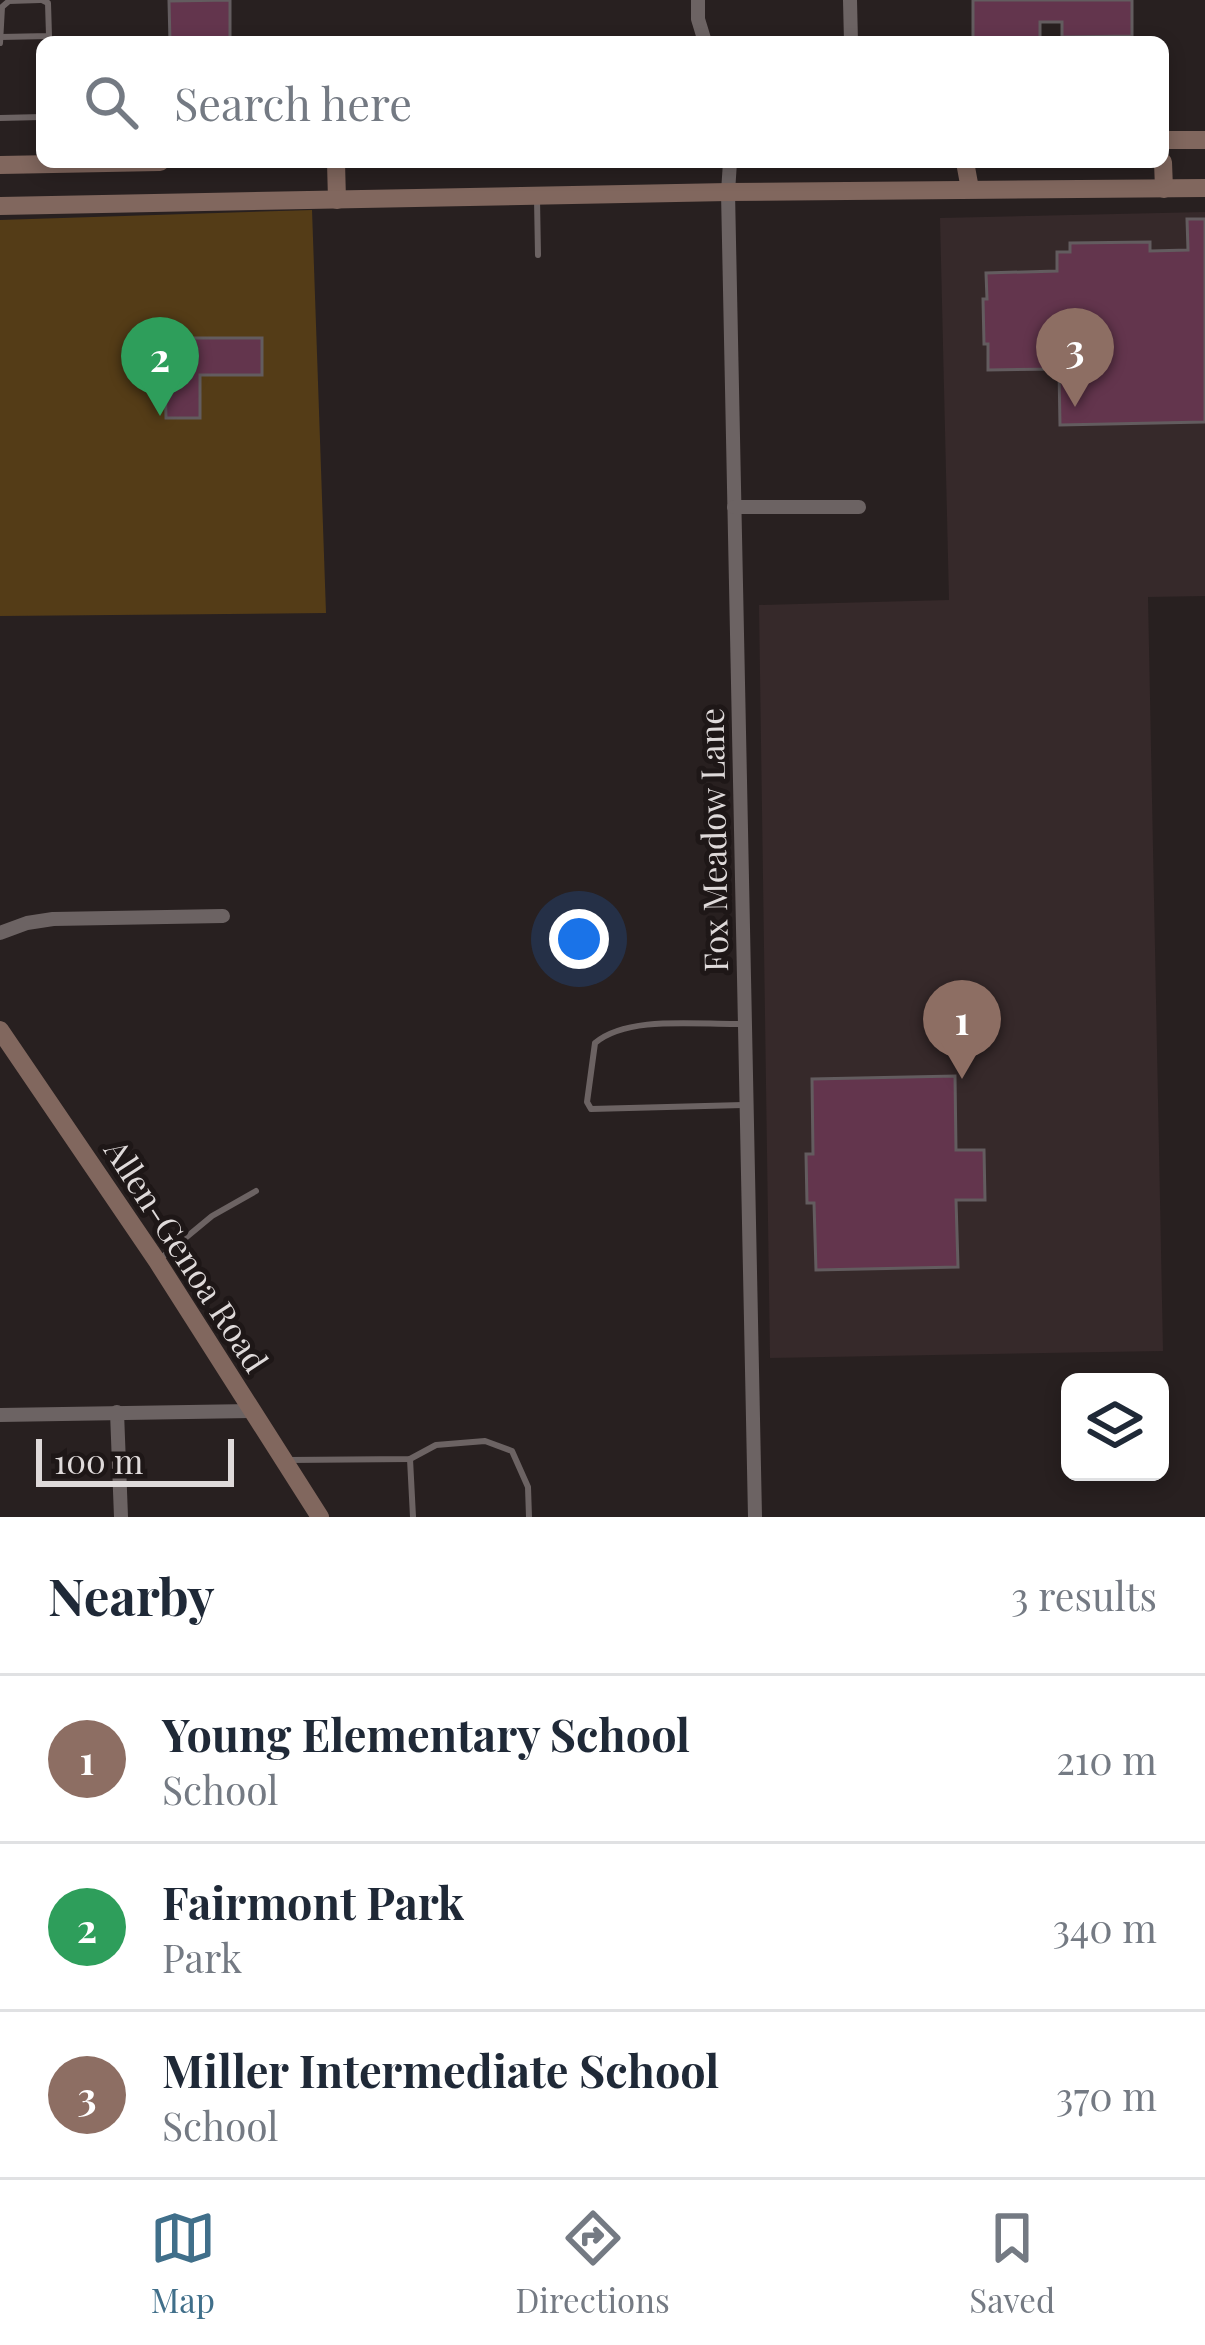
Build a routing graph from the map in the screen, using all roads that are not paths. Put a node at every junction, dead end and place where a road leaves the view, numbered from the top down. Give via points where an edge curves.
1 (41, 0) edge
2 (698, 0) edge
3 (850, 0) edge
4 (49, 36) edge
5 (703, 36) edge
6 (851, 36) edge
7 (36, 37) edge
8 (0, 40) edge
9 (36, 117) edge
10 (0, 118) edge
11 (1169, 140) edge
12 (1205, 140) edge
13 (36, 164) edge
14 (0, 165) edge
15 (101, 168) edge
16 (336, 168) edge
17 (730, 168) edge
18 (966, 168) edge
19 (1163, 168) edge
20 (1205, 188) edge
21 (970, 189) junction
22 (1164, 190) junction
23 (728, 192) junction
24 (537, 196) junction
25 (337, 200) junction
26 (103, 204) junction
27 (0, 206) edge
28 (538, 255) dead end
29 (734, 507) junction
30 (859, 507) dead end
31 (224, 916) dead end
32 (0, 933) edge
33 (745, 1024) junction
34 (0, 1030) edge
35 (747, 1105) junction
36 (256, 1191) dead end
37 (157, 1261) junction
38 (251, 1411) junction
39 (117, 1412) junction
40 (0, 1415) edge
41 (410, 1459) junction
42 (284, 1460) junction
43 (121, 1517) edge
44 (320, 1517) edge
45 (413, 1517) edge
46 (529, 1517) edge
47 (755, 1517) edge

1 - 4 lane via 48,3
1 - 8 lane via 9,1
2 - 5 street
3 - 6 street
7 - 8 lane
9 - 10 lane
11 - 12 main road
13 - 14 main road
15 - 26 main road
16 - 25 main road
17 - 23 street, Fox Meadow Lane
18 - 21 main road
19 - 22 main road
20 - 22 main road
21 - 22 main road
21 - 23 main road
23 - 24 main road
23 - 29 street, Fox Meadow Lane
24 - 25 main road
24 - 28 lane
25 - 26 main road
26 - 27 main road
29 - 30 street
29 - 33 street, Fox Meadow Lane
31 - 32 street via 53,919
33 - 35 street, Fox Meadow Lane
33 - 35 lane via 610,1032 595,1043 586,1102 591,1109
34 - 37 main road, Allen-Genoa Road
35 - 47 street, Fox Meadow Lane
36 - 37 lane
37 - 38 main road, Allen-Genoa Road
38 - 39 street
38 - 42 main road, Allen-Genoa Road
39 - 40 street
39 - 43 street
41 - 42 lane
41 - 45 lane
41 - 46 lane via 436,1445 485,1442 512,1451 528,1486
42 - 44 main road, Allen-Genoa Road

